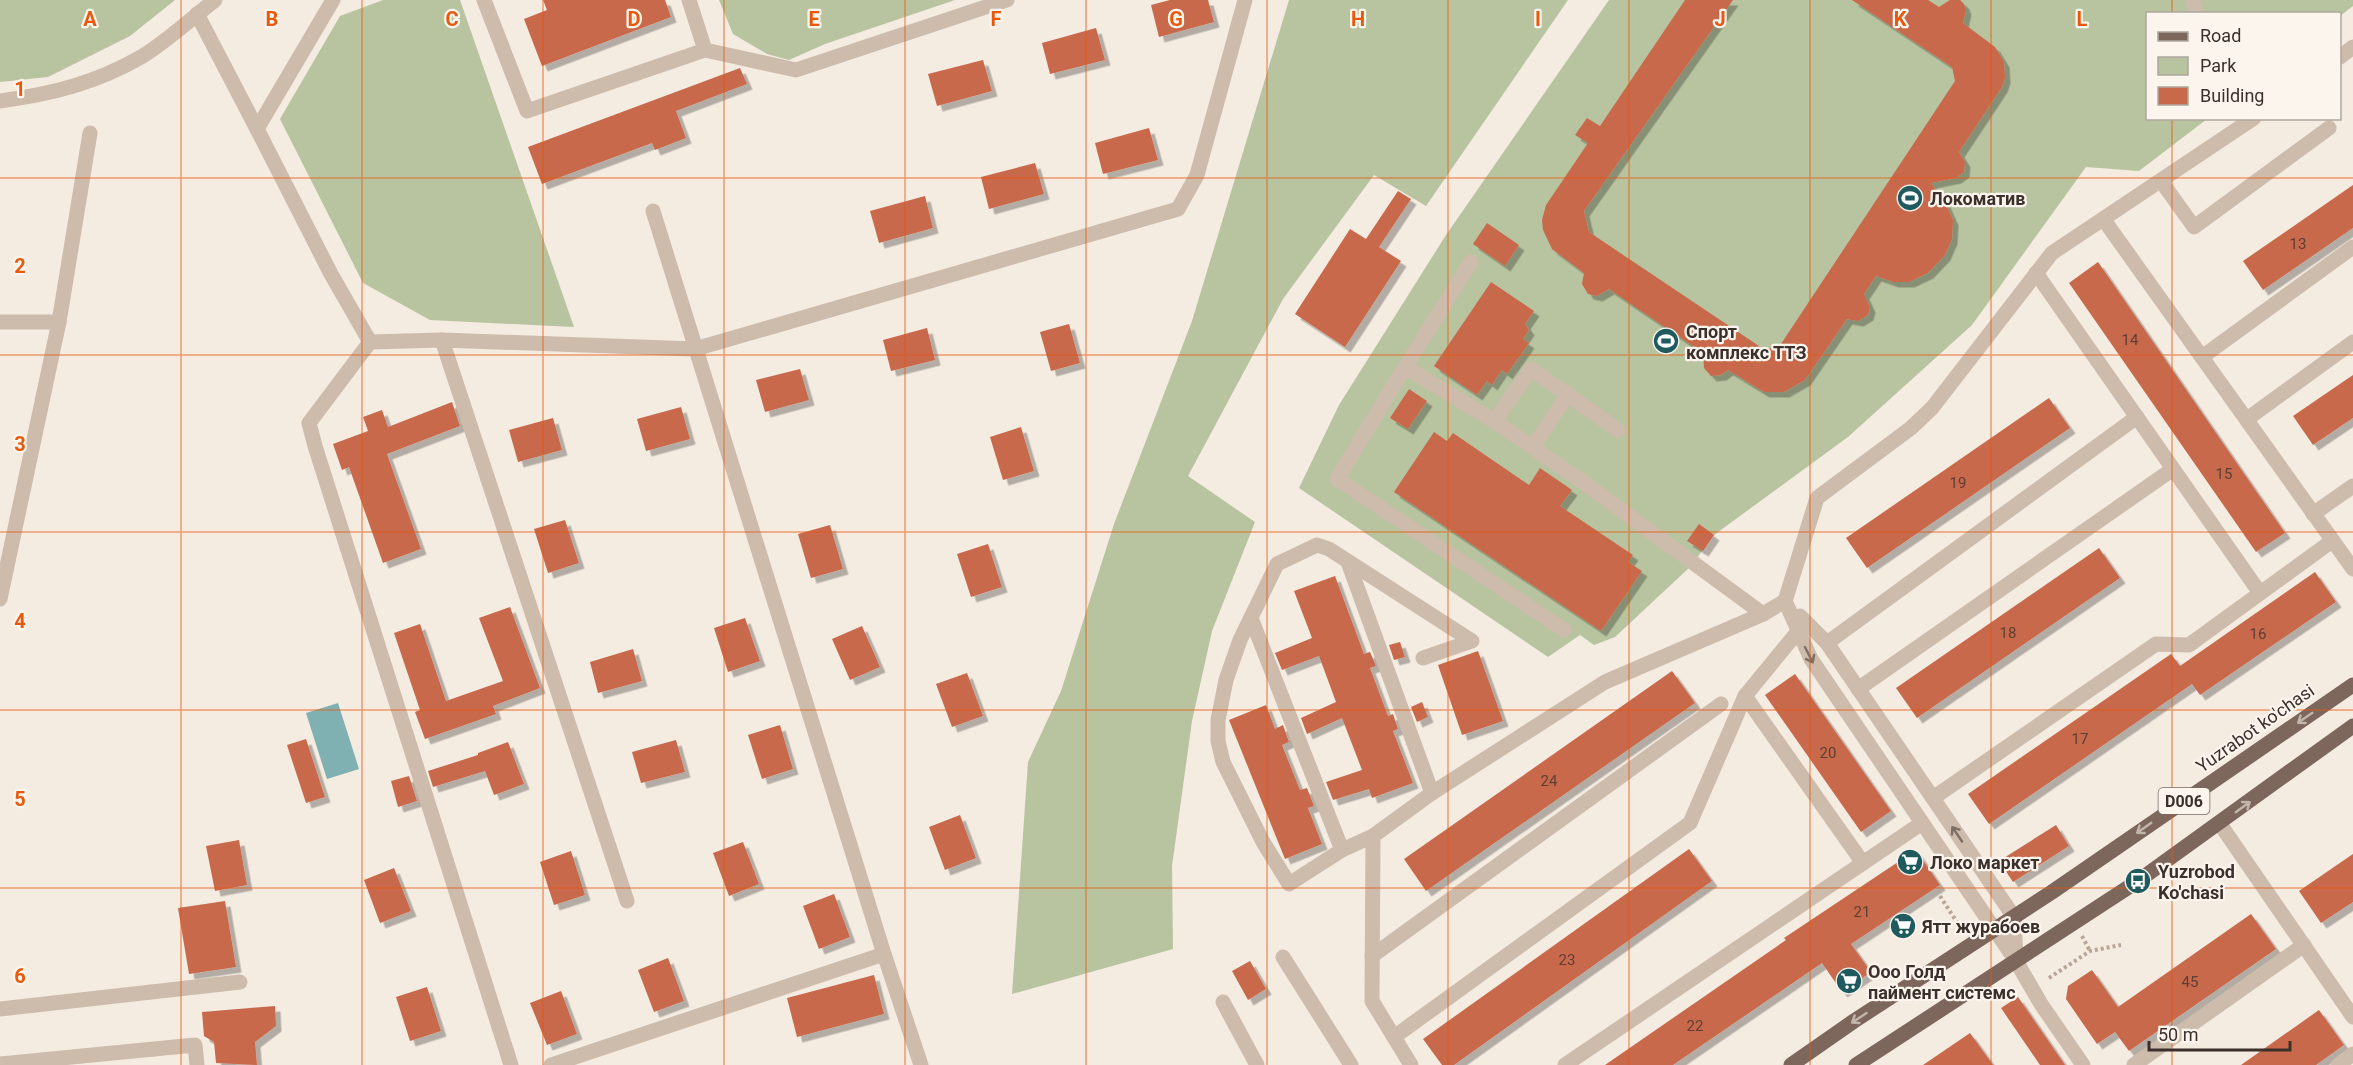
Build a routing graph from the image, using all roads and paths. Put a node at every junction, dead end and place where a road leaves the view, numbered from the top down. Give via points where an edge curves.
1 (215, 0) edge
2 (333, 0) edge
3 (484, 0) edge
4 (689, 0) edge
5 (1007, 0) edge
6 (1245, 0) edge
7 (196, 14) junction
8 (2353, 47) edge
9 (705, 50) junction
10 (2341, 56) edge
11 (0, 101) edge
12 (2251, 120) edge
13 (2329, 128) dead end
14 (256, 129) junction
15 (90, 133) dead end
16 (2161, 182) junction
17 (652, 211) dead end
18 (2104, 220) junction
19 (2353, 248) edge
20 (1471, 262) dead end
21 (2036, 273) junction
22 (0, 322) edge
23 (59, 322) junction
24 (442, 340) junction
25 (370, 342) junction
26 (2353, 342) edge
27 (695, 349) junction
28 (2202, 357) junction
29 (1405, 367) junction
30 (1568, 394) junction
31 (2137, 417) junction
32 (2247, 419) junction
33 (1494, 421) junction
34 (1618, 430) dead end
35 (1533, 447) junction
36 (2174, 469) junction
37 (2353, 486) edge
38 (2313, 514) junction
39 (2332, 541) junction
40 (1348, 562) junction
41 (2353, 569) edge
42 (2260, 593) junction
43 (0, 599) edge
44 (1785, 602) junction
45 (1763, 614) junction
46 (1251, 618) junction
47 (1802, 626) junction
48 (1564, 630) dead end
49 (1827, 643) junction
50 (1423, 658) dead end
51 (2353, 685) edge
52 (1858, 689) junction
53 (1745, 696) junction
54 (1721, 704) dead end
55 (2353, 726) edge
56 (1432, 793) junction
57 (1933, 798) junction
58 (1922, 823) junction
59 (2220, 824) junction
60 (1373, 836) junction
61 (1342, 850) junction
62 (1863, 863) junction
63 (1940, 896) dead end
64 (627, 901) dead end
65 (2014, 917) junction
66 (1960, 927) dead end
67 (1994, 930) junction
68 (2087, 943) dead end
69 (2121, 945) dead end
70 (2304, 945) junction
71 (2090, 951) junction
72 (884, 954) junction
73 (1372, 956) junction
74 (1283, 957) dead end
75 (2016, 961) junction
76 (2049, 978) dead end
77 (240, 982) dead end
78 (1224, 1002) dead end
79 (0, 1009) edge
80 (2353, 1017) edge
81 (1394, 1037) junction
82 (2353, 1054) edge
83 (1406, 1063) edge
84 (0, 1064) edge
85 (196, 1065) edge
86 (511, 1065) edge
87 (551, 1065) edge
88 (921, 1065) edge
89 (1257, 1065) edge
90 (1351, 1065) edge
91 (1565, 1065) edge
92 (1791, 1065) edge
93 (1856, 1065) edge
94 (2083, 1065) edge
95 (2134, 1065) edge
96 (2337, 1065) edge

1 - 7 street
2 - 14 street
3 - 9 street via 527,111
4 - 9 street
5 - 9 street via 795,70
6 - 27 street via 1197,175 1178,209
7 - 11 street via 142,56 97,79 46,95
7 - 14 street
8 - 10 street
12 - 16 street
13 - 16 street via 2194,227
14 - 25 street
15 - 23 street
16 - 18 street
17 - 27 street
18 - 21 street via 2052,253
18 - 28 street
19 - 28 street
20 - 29 street
21 - 31 street
21 - 44 street via 1932,408 1817,498
22 - 23 street
23 - 43 street
24 - 25 street
24 - 27 street
24 - 64 street
25 - 86 street via 309,423
26 - 32 street
27 - 72 street
28 - 32 street
29 - 33 street
29 - 48 street via 1337,479
30 - 33 street via 1531,369
30 - 34 street
30 - 35 street
31 - 36 street
31 - 49 street
32 - 38 street
33 - 35 street
35 - 45 street
36 - 42 street
36 - 52 street
37 - 38 street
38 - 39 street
39 - 41 street
39 - 42 street
40 - 46 street via 1317,544 1277,564
40 - 50 street via 1472,641
40 - 56 street
42 - 57 street via 2189,645 2156,644
44 - 45 street
44 - 47 street
45 - 56 street via 1605,682
46 - 61 street
46 - 61 street via 1226,680 1218,720 1223,762 1289,884
47 - 49 street
47 - 53 street
47 -> 58 street via 1811,659
49 - 52 street
51 -> 65 main road, Yuzrabot ko'chasi / D006
52 - 57 street
53 - 62 street
53 - 81 street via 1690,823
54 - 73 street
59 -> 55 main road, D006
56 - 60 street
65 -> 57 street
58 - 62 street
58 - 67 street
59 - 70 street
59 - 75 main road, D006
60 - 61 street
60 - 73 street
62 - 91 street
63 - 66 path
65 - 67 main road, Yuzrabot ko'chasi / D006
65 - 75 street
67 - 75 street
67 -> 92 main road, Yuzrabot ko'chasi / D006
68 - 71 path
69 - 71 path
70 - 80 street
70 - 95 street
71 - 76 path
72 - 87 street
72 - 88 street
73 - 81 street via 1372,1000
74 - 90 street
75 - 93 main road, D006
75 - 94 street
77 - 79 street
78 - 89 street
81 - 83 street
82 - 96 street
84 - 85 street via 195,1045

